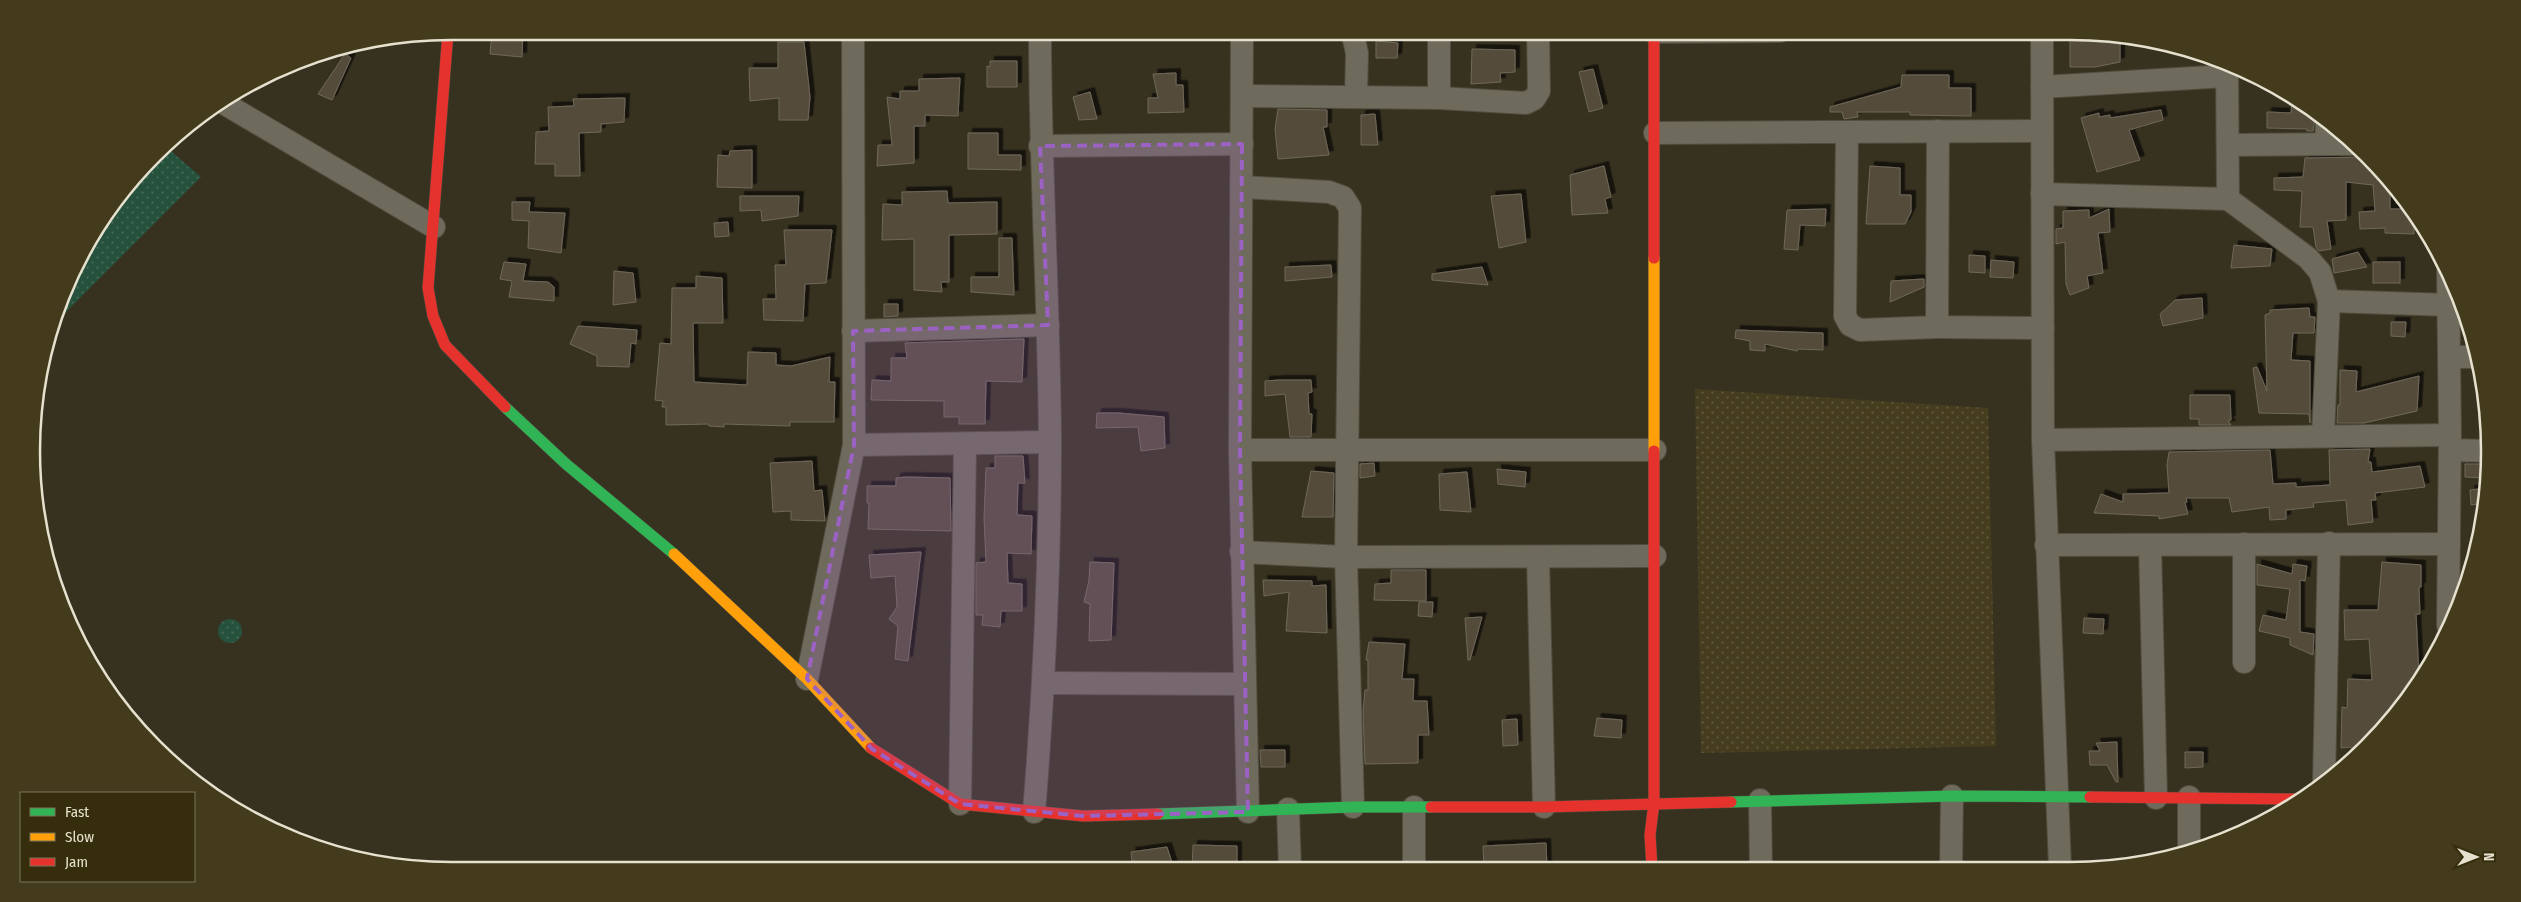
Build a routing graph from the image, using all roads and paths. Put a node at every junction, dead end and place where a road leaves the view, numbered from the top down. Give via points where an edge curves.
1 (447, 40) edge
2 (853, 40) edge
3 (1040, 40) edge
4 (1242, 40) edge
5 (1354, 40) edge
6 (1439, 40) edge
7 (1538, 40) edge
8 (1654, 40) edge
9 (2042, 40) edge
10 (2225, 70) edge
11 (2227, 71) edge
12 (2042, 87) junction
13 (1242, 96) junction
14 (1356, 96) junction
15 (1439, 98) junction
16 (228, 106) edge
17 (2327, 130) edge
18 (1938, 131) junction
19 (2042, 131) junction
20 (1655, 133) junction
21 (1847, 133) junction
22 (1242, 144) junction
23 (2326, 144) junction
24 (2343, 144) edge
25 (2228, 145) junction
26 (1040, 146) junction
27 (1243, 187) junction
28 (2042, 194) junction
29 (2228, 199) junction
30 (434, 227) junction
31 (2449, 291) edge
32 (2328, 301) junction
33 (2449, 305) junction
34 (1048, 325) junction
35 (1937, 327) junction
36 (2043, 328) junction
37 (853, 331) junction
38 (2449, 357) junction
39 (2470, 357) edge
40 (2323, 436) junction
41 (2043, 440) junction
42 (1050, 442) junction
43 (2450, 442) junction
44 (965, 444) junction
45 (854, 445) junction
46 (2481, 449) edge
47 (1240, 450) junction
48 (1349, 450) junction
49 (1655, 450) junction
50 (2329, 543) junction
51 (2244, 544) junction
52 (2449, 544) junction
53 (2150, 545) junction
54 (2046, 546) junction
55 (1241, 552) junction
56 (1655, 556) junction
57 (1346, 557) junction
58 (1538, 557) junction
59 (2448, 612) edge
60 (2244, 662) dead end
61 (807, 679) junction
62 (1044, 684) junction
63 (1244, 684) junction
64 (2324, 774) edge
65 (1952, 796) junction
66 (2189, 797) junction
67 (2058, 798) junction
68 (2156, 798) junction
69 (2289, 799) edge
70 (1760, 800) junction
71 (1654, 803) junction
72 (960, 804) junction
73 (1353, 807) junction
74 (1414, 807) junction
75 (1544, 807) junction
76 (1288, 809) junction
77 (1034, 812) junction
78 (1248, 812) junction
79 (2189, 844) edge
80 (1290, 862) edge
81 (1414, 862) edge
82 (1652, 862) edge
83 (1761, 862) edge
84 (1951, 862) edge
85 (2060, 862) edge

1 - 30 street
2 - 37 street
3 - 26 street
4 - 13 street
5 - 14 street
6 - 15 street
7 - 15 street via 1539,91 1534,100 1526,103
8 - 20 street
9 - 12 street
10 - 12 street
11 - 25 street
12 - 19 street
13 - 14 street
13 - 22 street
14 - 15 street
16 - 30 street
17 - 23 street
18 - 19 street
18 - 21 street
18 - 35 street
19 - 28 street
20 - 21 street
20 - 49 street
21 - 35 street via 1846,316 1850,325 1860,330
22 - 26 street
22 - 27 street
23 - 24 street
23 - 25 street
25 - 29 street
26 - 34 street
27 - 47 street
27 - 48 street via 1329,192 1342,198 1350,208
28 - 29 street
28 - 36 street
29 - 32 street via 2308,258 2320,272
30 - 61 street via 428,288 433,316 445,345 493,396 566,464 692,570
31 - 33 street
32 - 33 street
32 - 40 street
33 - 38 street
34 - 37 street
34 - 42 street
35 - 36 street
36 - 41 street
37 - 45 street
38 - 39 street
38 - 43 street
40 - 41 street
40 - 43 street
41 - 54 street
42 - 44 street
42 - 62 street
43 - 46 street
43 - 52 street
44 - 45 street
44 - 72 street
45 - 61 street
47 - 48 street
47 - 55 street
48 - 49 street
48 - 57 street
49 - 56 street
50 - 51 street
50 - 52 street
50 - 64 street
51 - 53 street
51 - 60 street
52 - 59 street
53 - 54 street
53 - 68 street
54 - 67 street
55 - 57 street
55 - 63 street
56 - 58 street
56 - 71 street
57 - 58 street
57 - 73 street
58 - 75 street
61 - 72 street via 872,749
62 - 63 street
62 - 77 street
63 - 78 street
65 - 67 street
65 - 70 street
65 - 84 street
66 - 68 street
66 - 69 street
66 - 79 street
67 - 68 street
67 - 85 street
70 - 71 street
70 - 83 street
71 - 75 street
71 - 82 street via 1650,832
72 - 77 street
73 - 74 street
73 - 76 street
74 - 75 street
74 - 81 street
76 - 78 street
76 - 80 street
77 - 78 street via 1083,816

